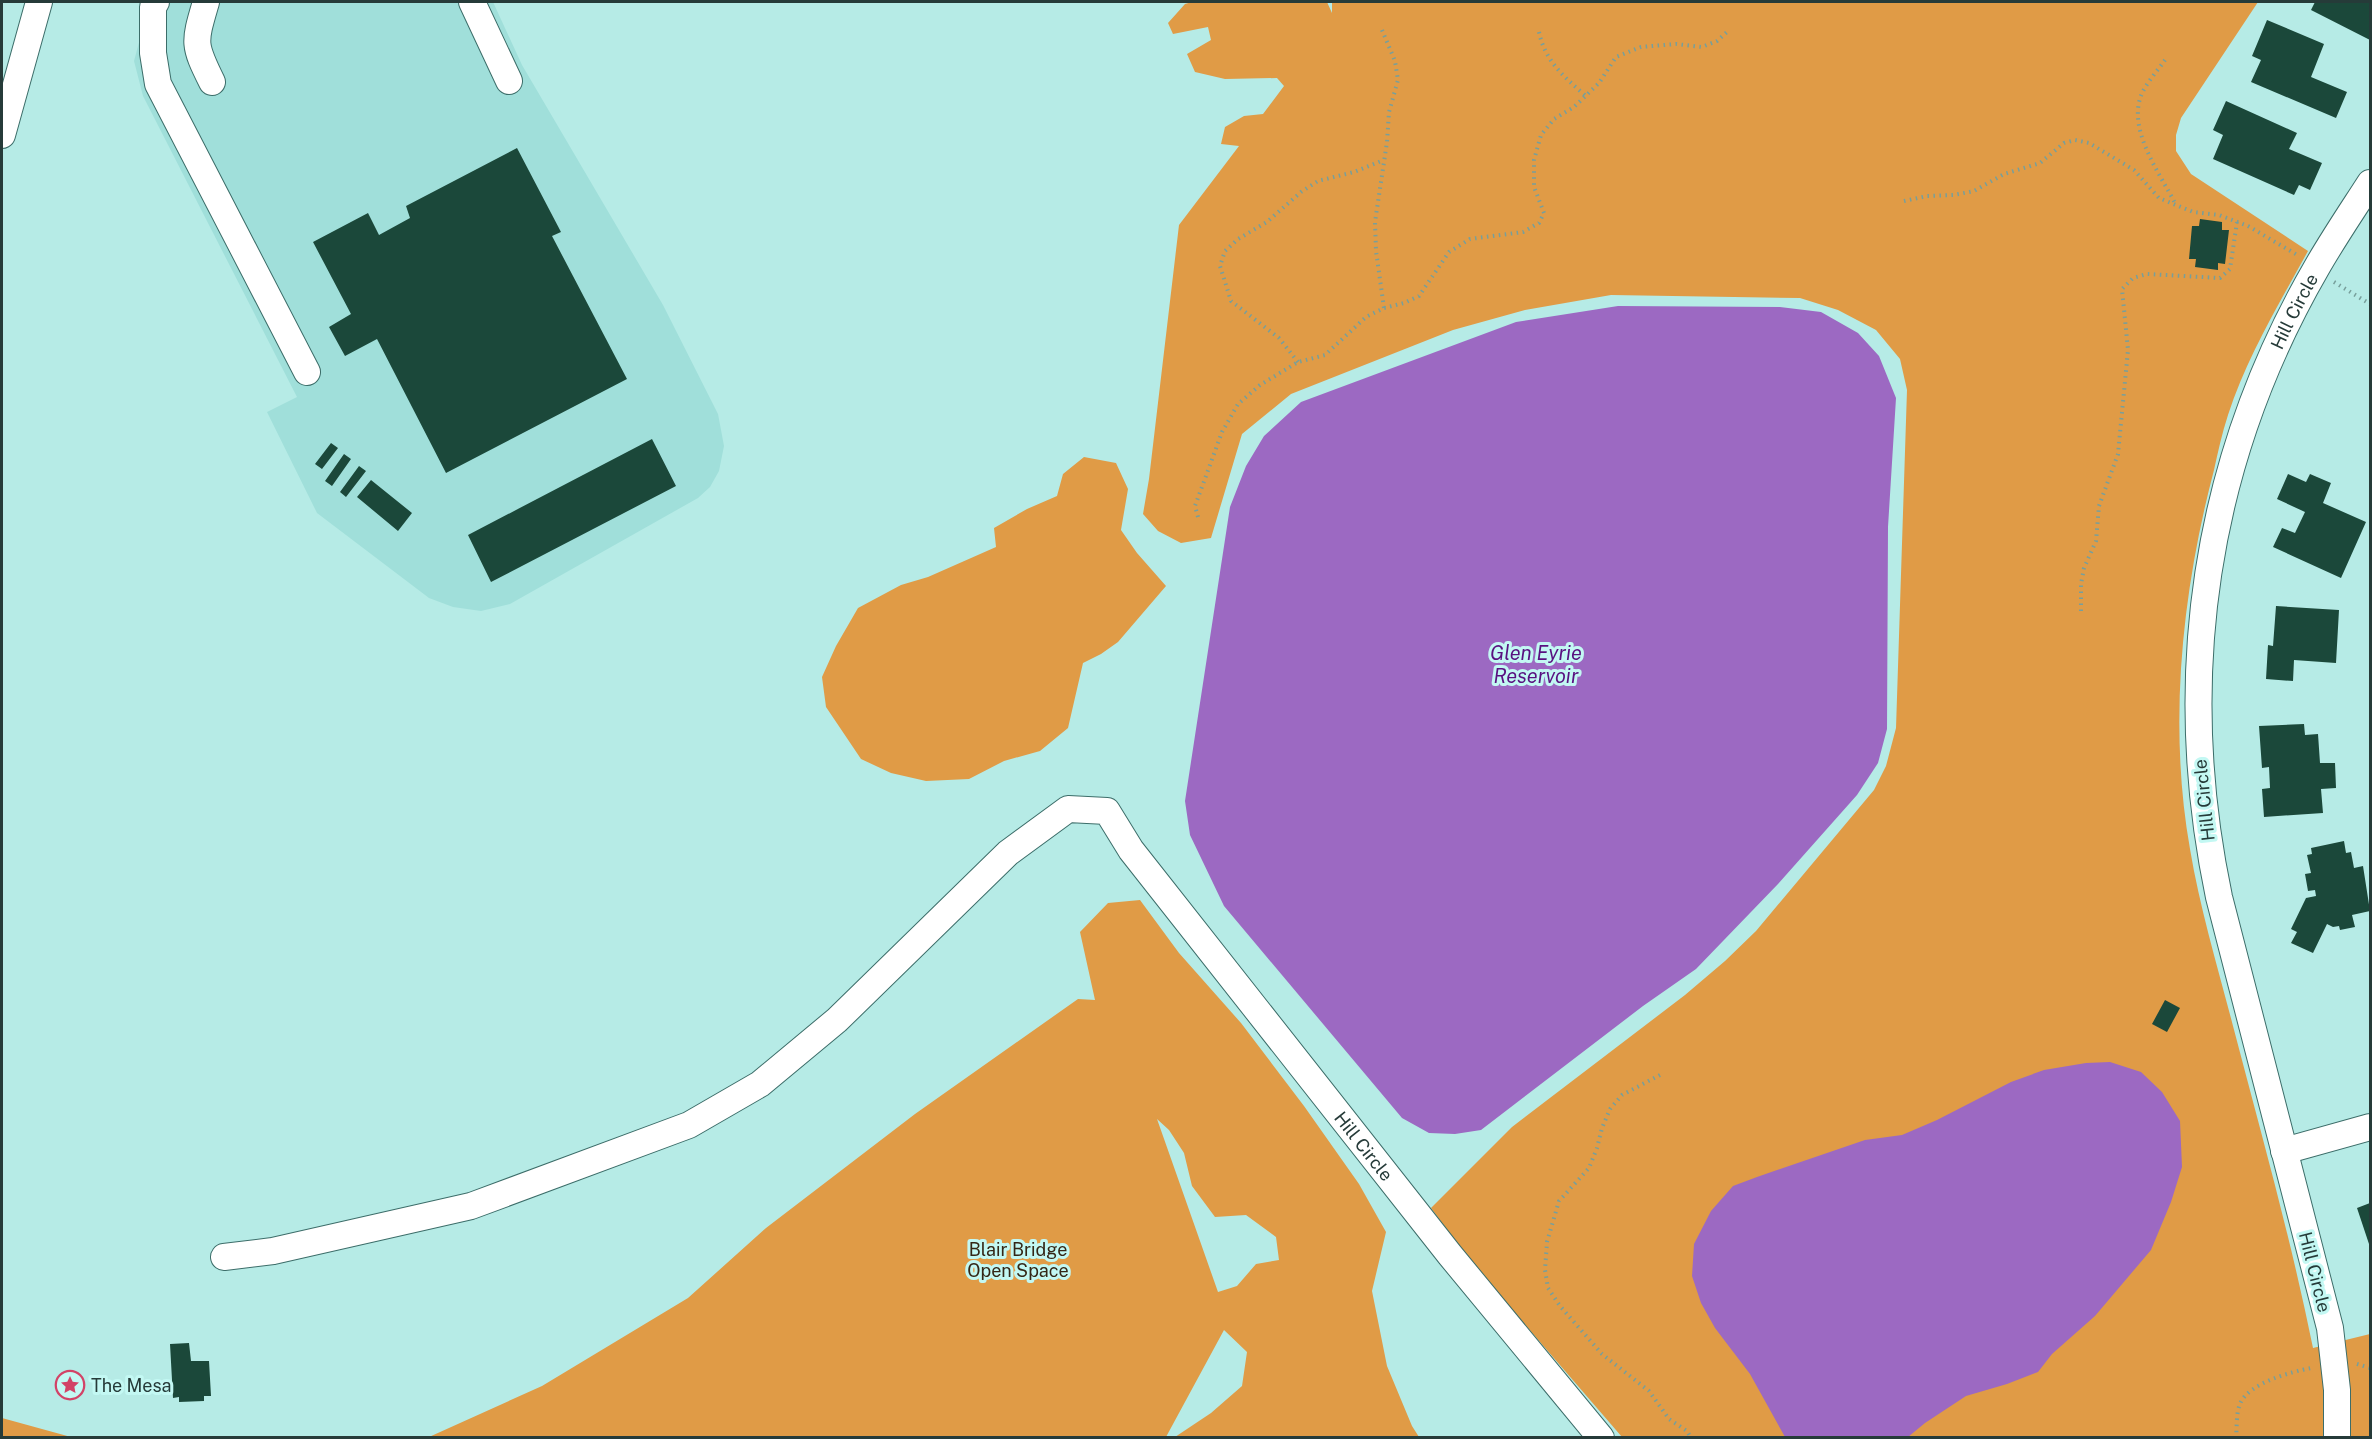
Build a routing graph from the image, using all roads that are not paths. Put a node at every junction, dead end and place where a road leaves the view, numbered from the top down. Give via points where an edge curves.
1 (39, 2) edge
2 (206, 2) edge
3 (472, 2) edge
4 (147, 3) edge
5 (509, 81) dead end
6 (212, 82) dead end
7 (2, 135) edge
8 (2370, 183) edge
9 (308, 372) dead end
10 (2370, 1127) edge
11 (2284, 1151) junction
12 (224, 1257) dead end
13 (1601, 1437) edge
14 (2337, 1437) edge

1 - 7 street
2 - 6 street via 196,40 198,54
3 - 5 street
4 - 9 street via 158,84
8 - 11 street, Hill Circle via 2316,268 2269,363 2221,503 2202,615 2198,672 2201,790 2207,844
10 - 11 street
11 - 14 street, Hill Circle via 2330,1328
12 - 13 street, Hill Circle via 273,1251 471,1206 689,1125 760,1084 837,1020 1008,853 1068,809 1107,811 1131,850 1442,1246

